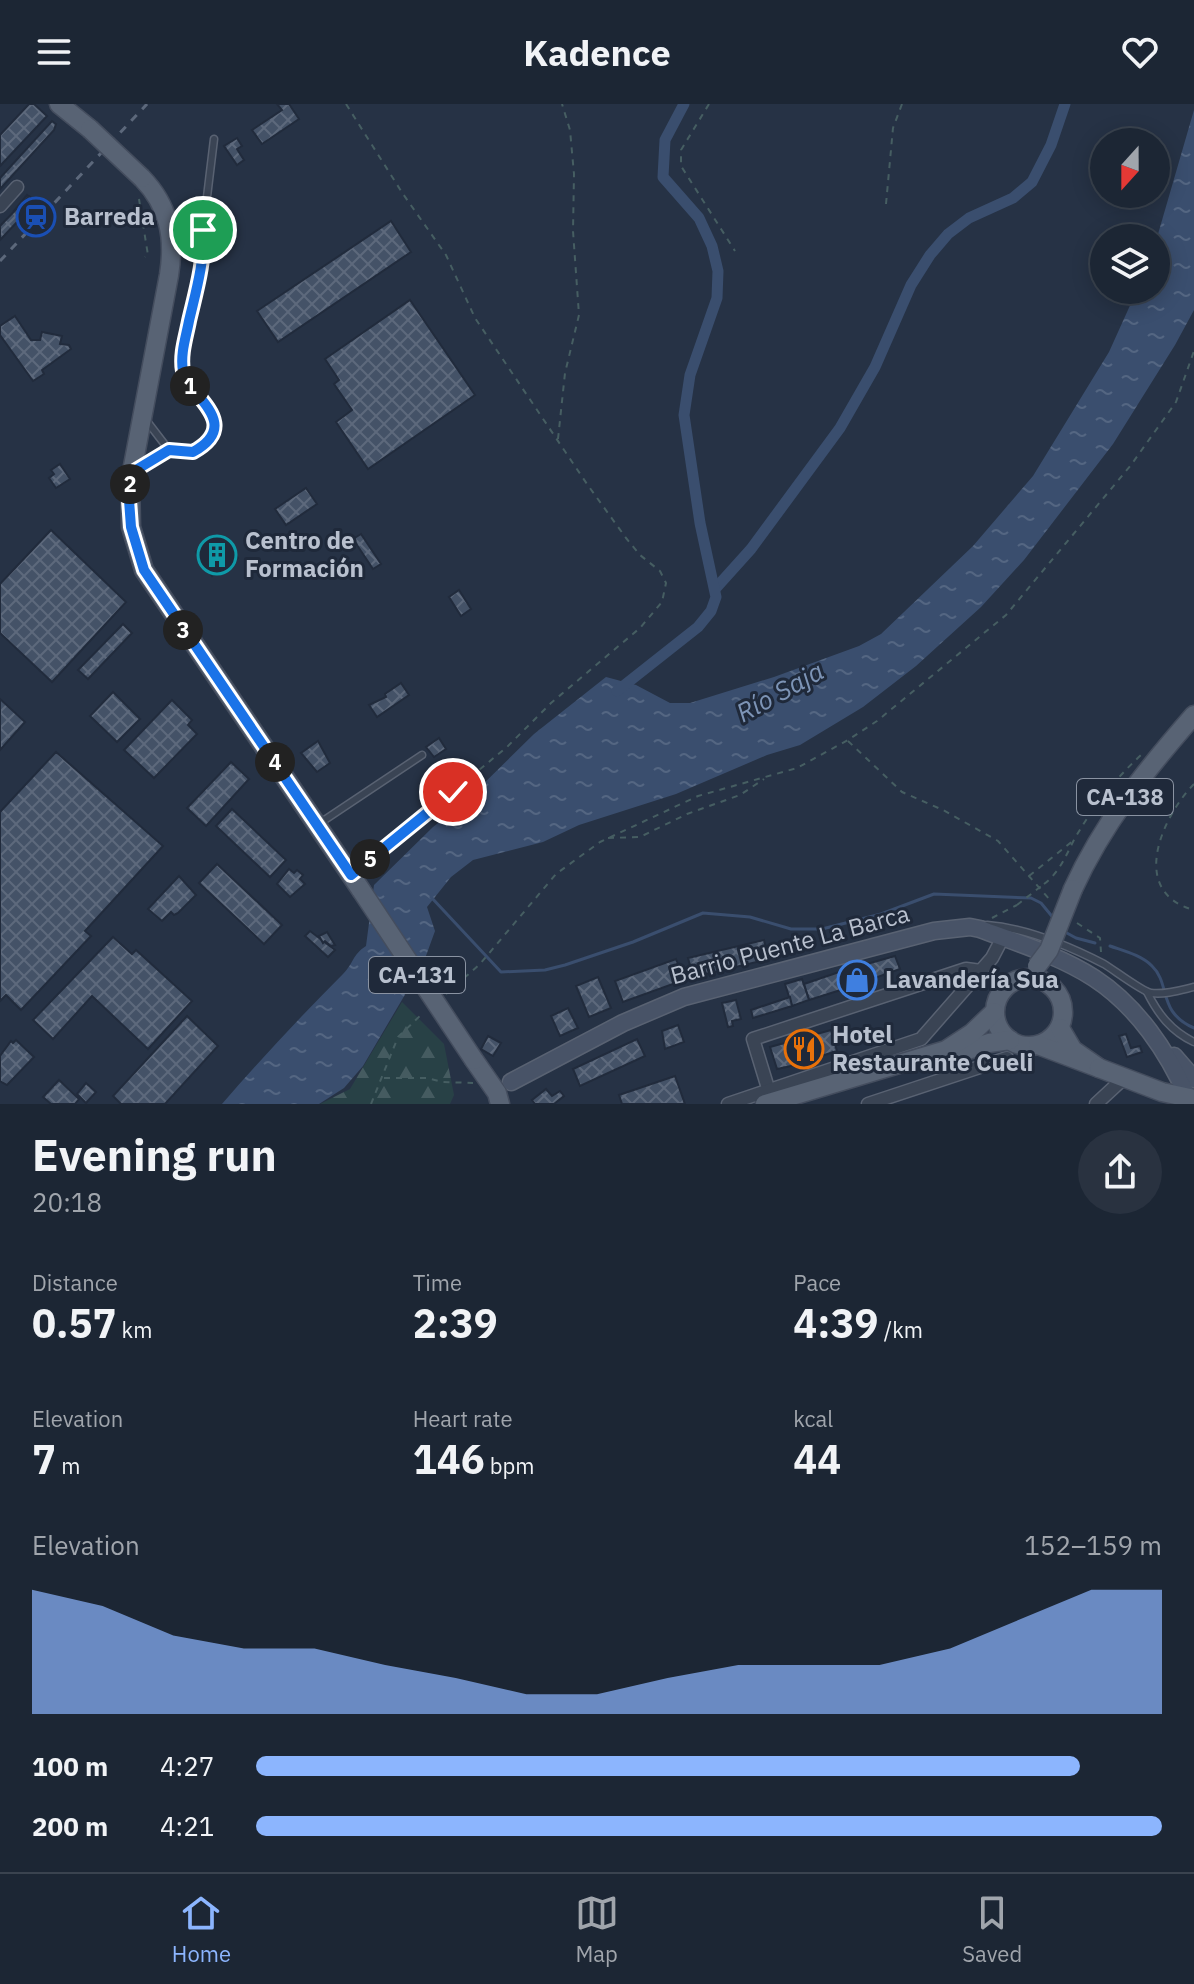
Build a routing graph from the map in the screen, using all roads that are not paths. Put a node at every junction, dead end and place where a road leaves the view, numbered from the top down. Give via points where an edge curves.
1 (59, 104) edge
2 (72, 104) edge
3 (86, 125) junction
4 (214, 139) dead end
5 (17, 187) dead end
6 (0, 206) edge
7 (142, 415) junction
8 (169, 450) junction
9 (131, 473) junction
10 (1194, 715) edge
11 (422, 755) dead end
12 (317, 825) junction
13 (983, 927) junction
14 (1003, 937) junction
15 (981, 971) junction
16 (1042, 975) junction
17 (1194, 987) edge
18 (1147, 992) junction
19 (994, 1012) junction
20 (1060, 1028) junction
21 (1150, 1031) junction
22 (1194, 1042) edge
23 (1038, 1045) junction
24 (1008, 1049) junction
25 (1168, 1061) junction
26 (1099, 1068) junction
27 (1193, 1077) edge
28 (1124, 1078) junction
29 (1148, 1087) junction
30 (502, 1093) edge
31 (770, 1100) edge
32 (1192, 1100) edge
33 (728, 1104) edge
34 (802, 1104) edge
35 (868, 1104) edge
36 (1096, 1104) edge
37 (1164, 1104) edge

1 - 3 main road, CA-131
2 - 3 main road, CA-131
3 - 7 main road, CA-131, bridge via 142,178 167,216 169,275
4 - 8 lane via 203,259 182,362 186,380 210,410 213,428 193,452
5 - 6 street
7 - 8 lane
7 - 9 main road, CA-131
8 - 9 lane
9 - 12 main road, CA-131 via 131,527 144,570
10 - 16 main road, CA-138, bridge via 1096,842
11 - 12 lane
12 - 30 main road, CA-131, bridge via 474,1060
13 - 14 street, Barrio Puente La Barca
13 - 18 lane via 1012,929 1098,962
13 - 30 street, Barrio Puente La Barca via 934,931 684,997 623,1023
14 - 15 street
14 - 21 street, Barrio Puente La Barca via 1094,978
15 - 31 street via 921,1039
15 - 31 street via 966,969 753,1039
16 - 19 main road via 1008,984
16 - 20 main road via 1063,1005
17 - 18 lane
18 - 22 lane via 1165,1021
19 - 24 main road
19 - 31 main road via 946,1050
20 - 23 main road
20 - 26 main road via 1073,1050
21 - 25 street, Barrio Puente La Barca
21 - 27 street, Barrio Puente La Barca
23 - 24 main road
23 - 26 main road
24 - 34 main road via 989,1043
24 - 35 street
25 - 29 street via 1164,1073
25 - 32 street, Barrio Puente La Barca
26 - 28 main road
28 - 29 main road
28 - 36 street
29 - 32 main road
29 - 37 main road
31 - 33 street

